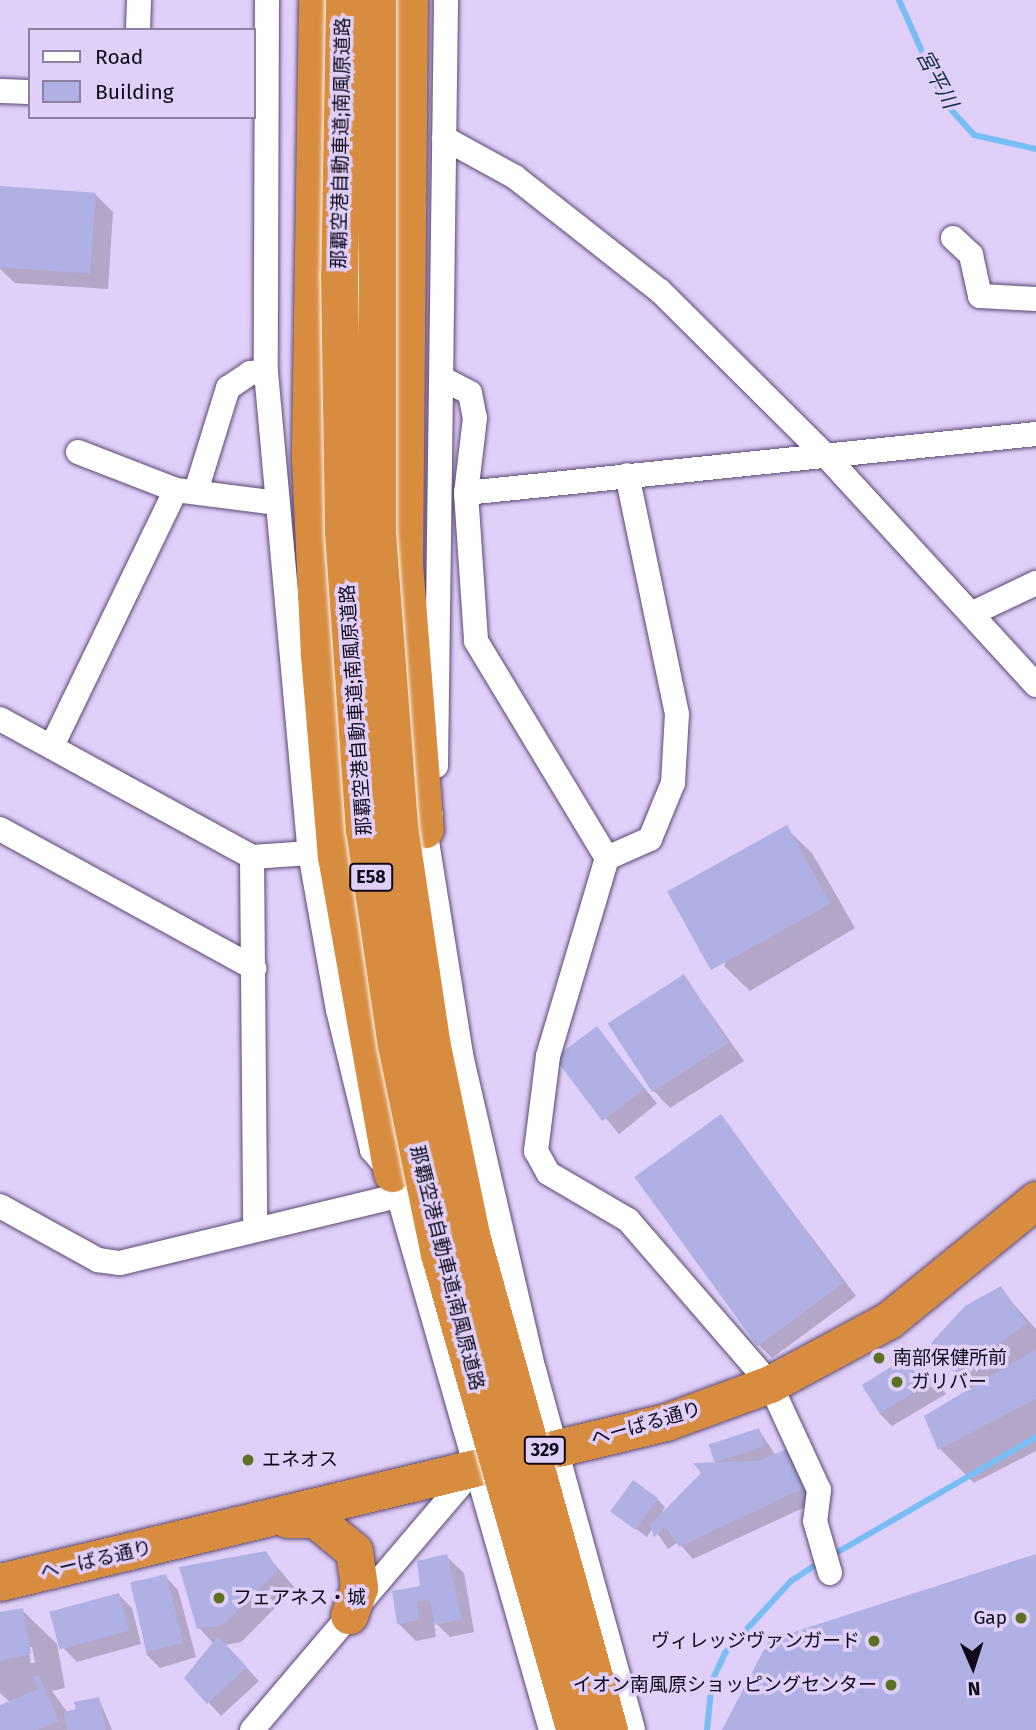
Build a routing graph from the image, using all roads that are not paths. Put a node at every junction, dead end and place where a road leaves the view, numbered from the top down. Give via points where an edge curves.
1 (139, 0) edge
2 (267, 0) edge
3 (317, 0) edge
4 (344, 0) edge
5 (377, 0) edge
6 (409, 0) edge
7 (446, 7) edge
8 (138, 28) edge
9 (0, 91) edge
10 (28, 92) edge
11 (260, 107) edge
12 (444, 138) junction
13 (953, 238) dead end
14 (1036, 299) edge
15 (266, 372) junction
16 (443, 379) junction
17 (1036, 434) edge
18 (78, 452) dead end
19 (828, 458) junction
20 (627, 475) junction
21 (187, 489) junction
22 (466, 493) junction
23 (277, 503) junction
24 (1036, 583) edge
25 (973, 613) junction
26 (1036, 685) edge
27 (0, 719) edge
28 (52, 746) junction
29 (0, 829) edge
30 (425, 829) junction
31 (310, 853) junction
32 (252, 857) junction
33 (607, 858) junction
34 (254, 968) junction
35 (395, 1185) junction
36 (1036, 1200) edge
37 (0, 1206) edge
38 (255, 1230) junction
39 (770, 1384) junction
40 (554, 1448) junction
41 (476, 1467) junction
42 (274, 1518) junction
43 (828, 1569) dead end
44 (0, 1582) edge
45 (349, 1615) junction
46 (252, 1730) edge
47 (551, 1730) edge
48 (575, 1730) edge
49 (609, 1730) edge
50 (633, 1730) edge

1 - 8 street
2 - 11 street
3 - 35 highway via 310,458 318,655 336,856
4 - 48 highway, 那覇空港自動車道;南風原道路 / E58, bridge via 339,274 343,518 364,829 396,1045 439,1254
5 - 49 highway, 那覇空港自動車道;南風原道路 / E58, bridge via 376,532 406,876 471,1235
6 - 30 highway via 404,564
7 - 12 street
9 - 10 street
11 - 15 street
12 - 16 street
12 - 19 street via 515,177 660,291
13 - 14 street via 971,255 980,296
15 - 21 street via 250,373 228,388
15 - 23 street
16 - 22 street via 470,393 475,418
16 - 30 street via 436,806
17 - 19 street
18 - 21 street
19 - 20 street
19 - 25 street
20 - 22 street
20 - 33 street via 677,714 673,783 650,839
21 - 23 street
21 - 28 street
22 - 33 street via 476,641
23 - 31 street
24 - 25 street
25 - 26 street
27 - 28 street
28 - 32 street
29 - 34 street
30 - 40 street via 461,1055
31 - 32 street
31 - 35 street via 369,1138
32 - 34 street
33 - 39 street via 548,1056 536,1151 548,1173 628,1220
34 - 38 street
35 - 38 street
35 - 41 street
36 - 39 highway, へーばる通り / 329 via 889,1320
37 - 38 street via 98,1260 120,1263
39 - 40 highway, へーばる通り / 329 via 666,1422
39 - 43 street via 819,1490 818,1532
40 - 41 highway, へーばる通り / 329
40 - 50 street
41 - 42 highway, へーばる通り / 329
41 - 45 street
41 - 47 street
42 - 44 highway, へーばる通り / 329
42 - 45 highway via 315,1519 354,1551 359,1588
45 - 46 street

